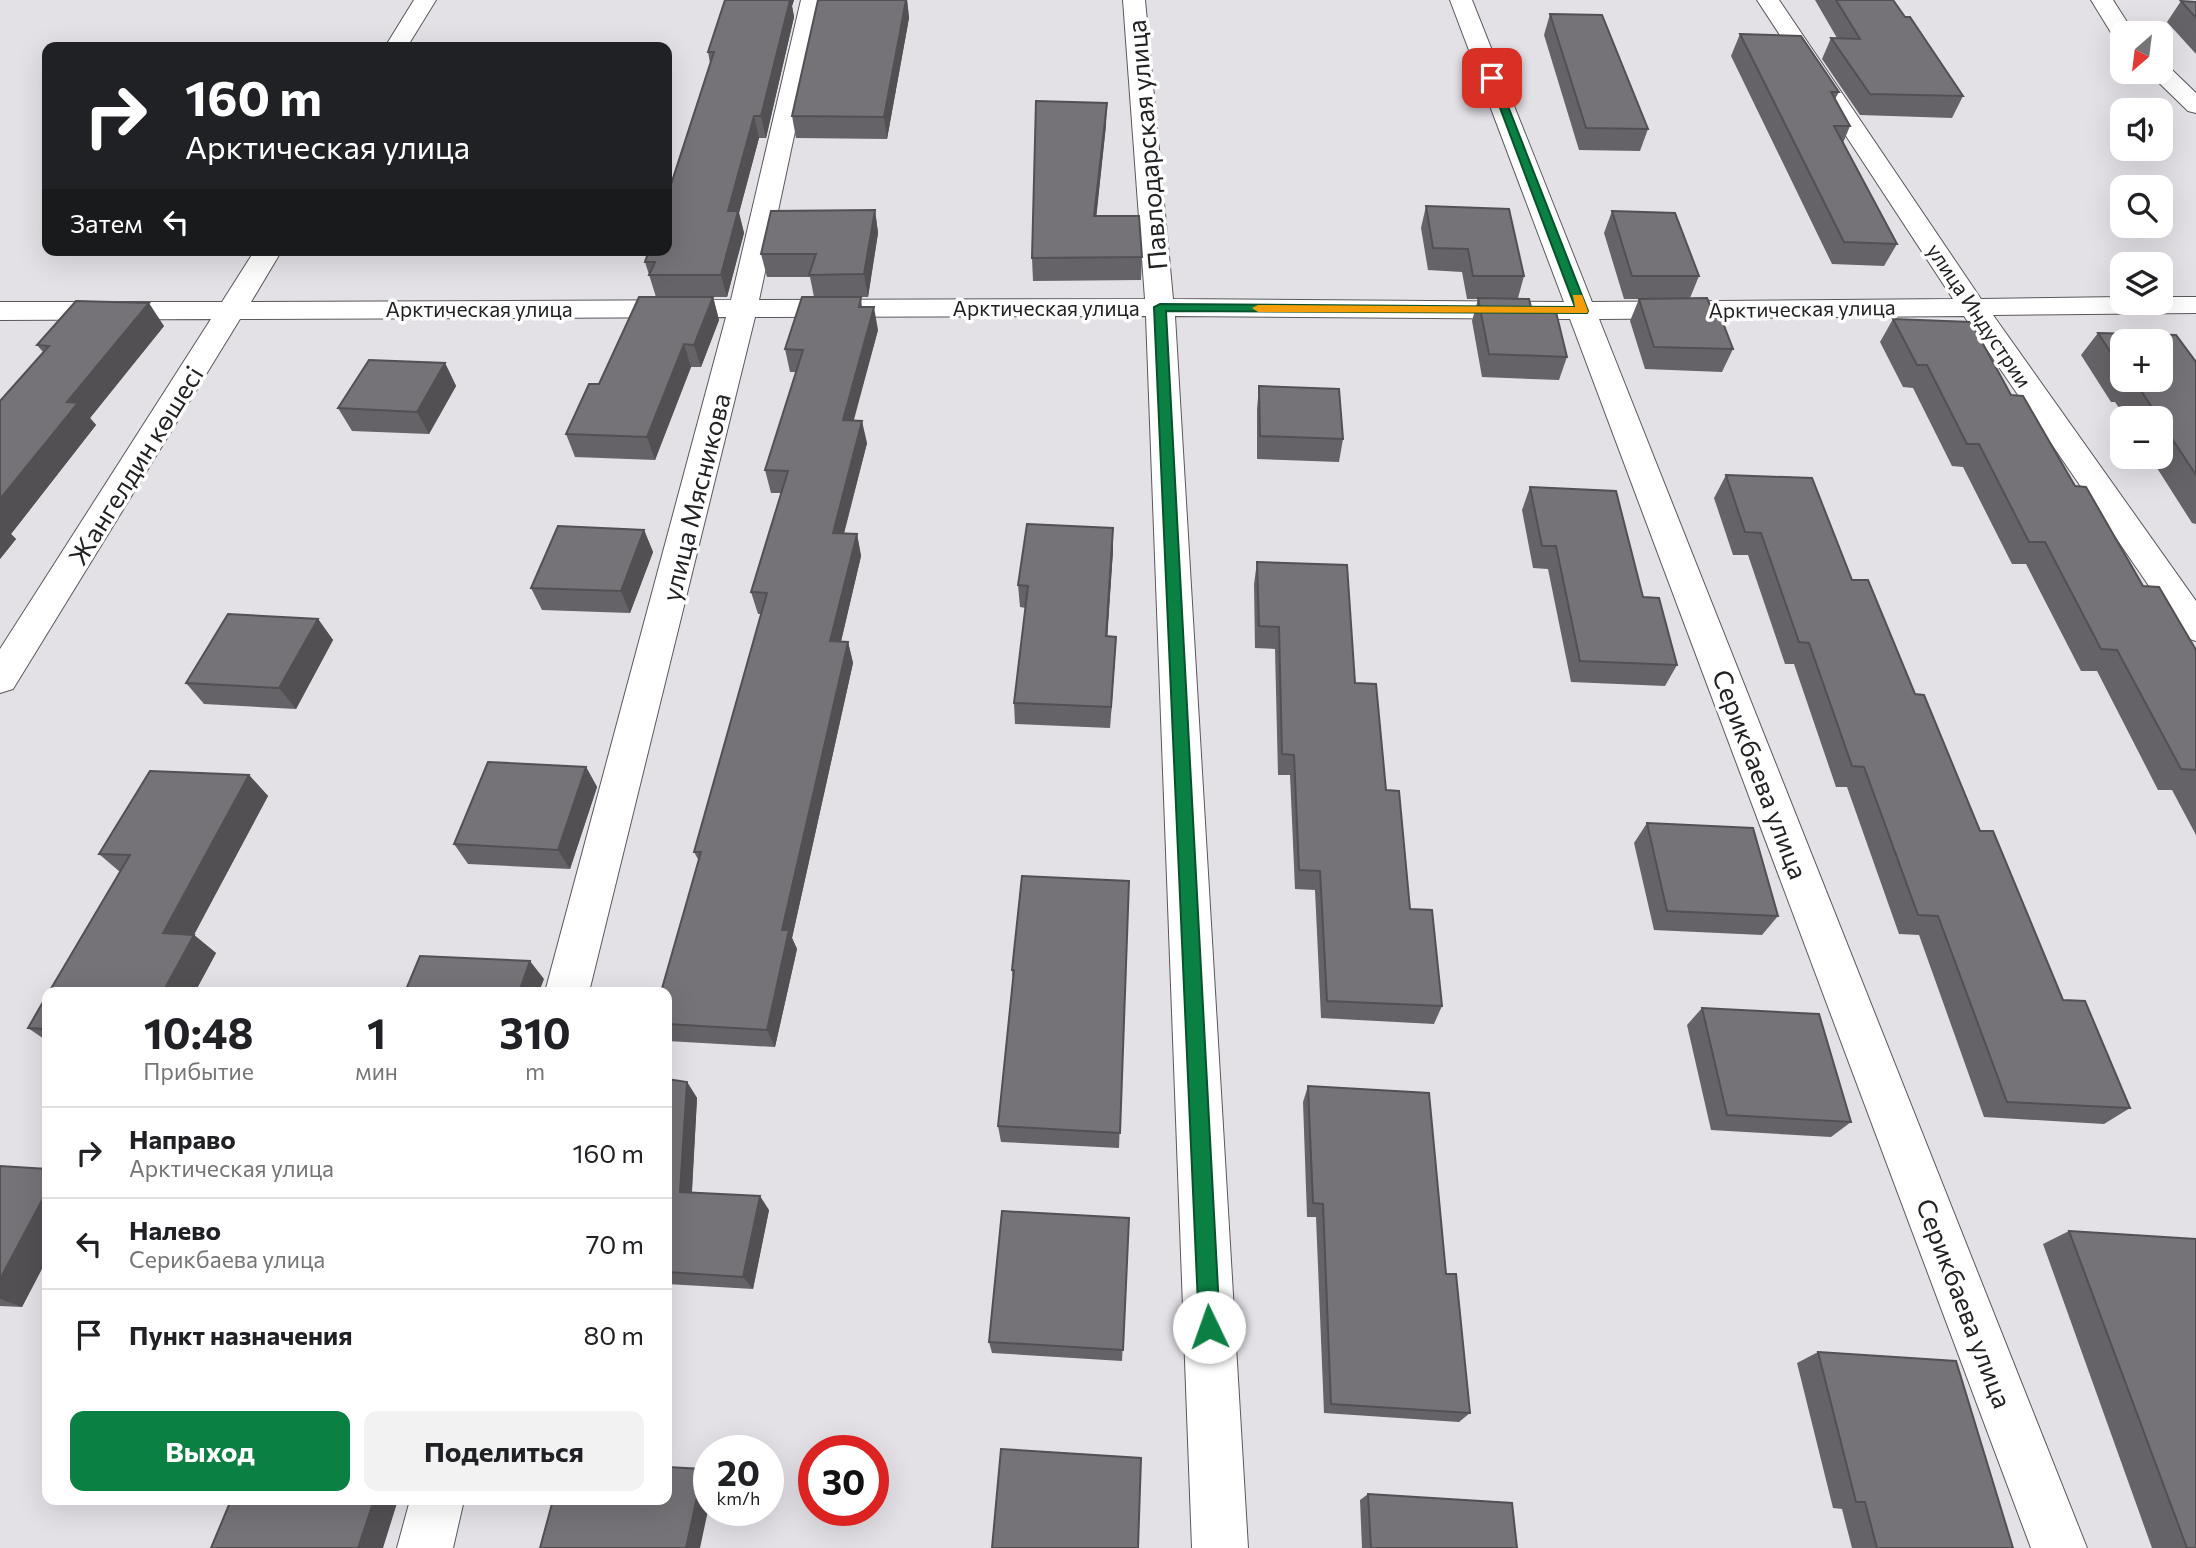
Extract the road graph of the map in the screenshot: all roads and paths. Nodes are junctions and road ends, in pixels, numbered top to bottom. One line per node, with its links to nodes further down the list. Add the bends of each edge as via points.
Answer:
1 (425, 0): 8 (street)
2 (811, 0): 15 (street, улица Мясникова)
3 (1134, 0): 14 (street, Павлодарская улица)
4 (1461, 0): 18 (street, Серикбаева улица)
5 (1768, 0): 13 (street, улица Индустрии)
6 (2102, 0): 7 (street)
7 (2115, 21)
8 (399, 42)
9 (2173, 84): 10 (street)
10 (2196, 106)
11 (265, 256): 16 (street, Жангелдин көшесі)
12 (2196, 305): 13 (street, Арктическая улица)
13 (1972, 306): 18 (street, Арктическая улица); 19 (street, улица Индустрии)
14 (1160, 307): 15 (street, Арктическая улица); 18 (street, Арктическая улица); 24 (street, Павлодарская улица)
15 (743, 308): 16 (street, Арктическая улица); 21 (street, улица Мясникова)
16 (233, 309): 17 (street, Арктическая улица); 20 (street, Жангелдин көшесі)
17 (0, 311)
18 (1583, 311): 25 (street, Серикбаева улица)
19 (2196, 628)
20 (0, 680)
21 (568, 987)
22 (436, 1505): 23 (street)
23 (425, 1548)
24 (1220, 1548)
25 (2059, 1548)

